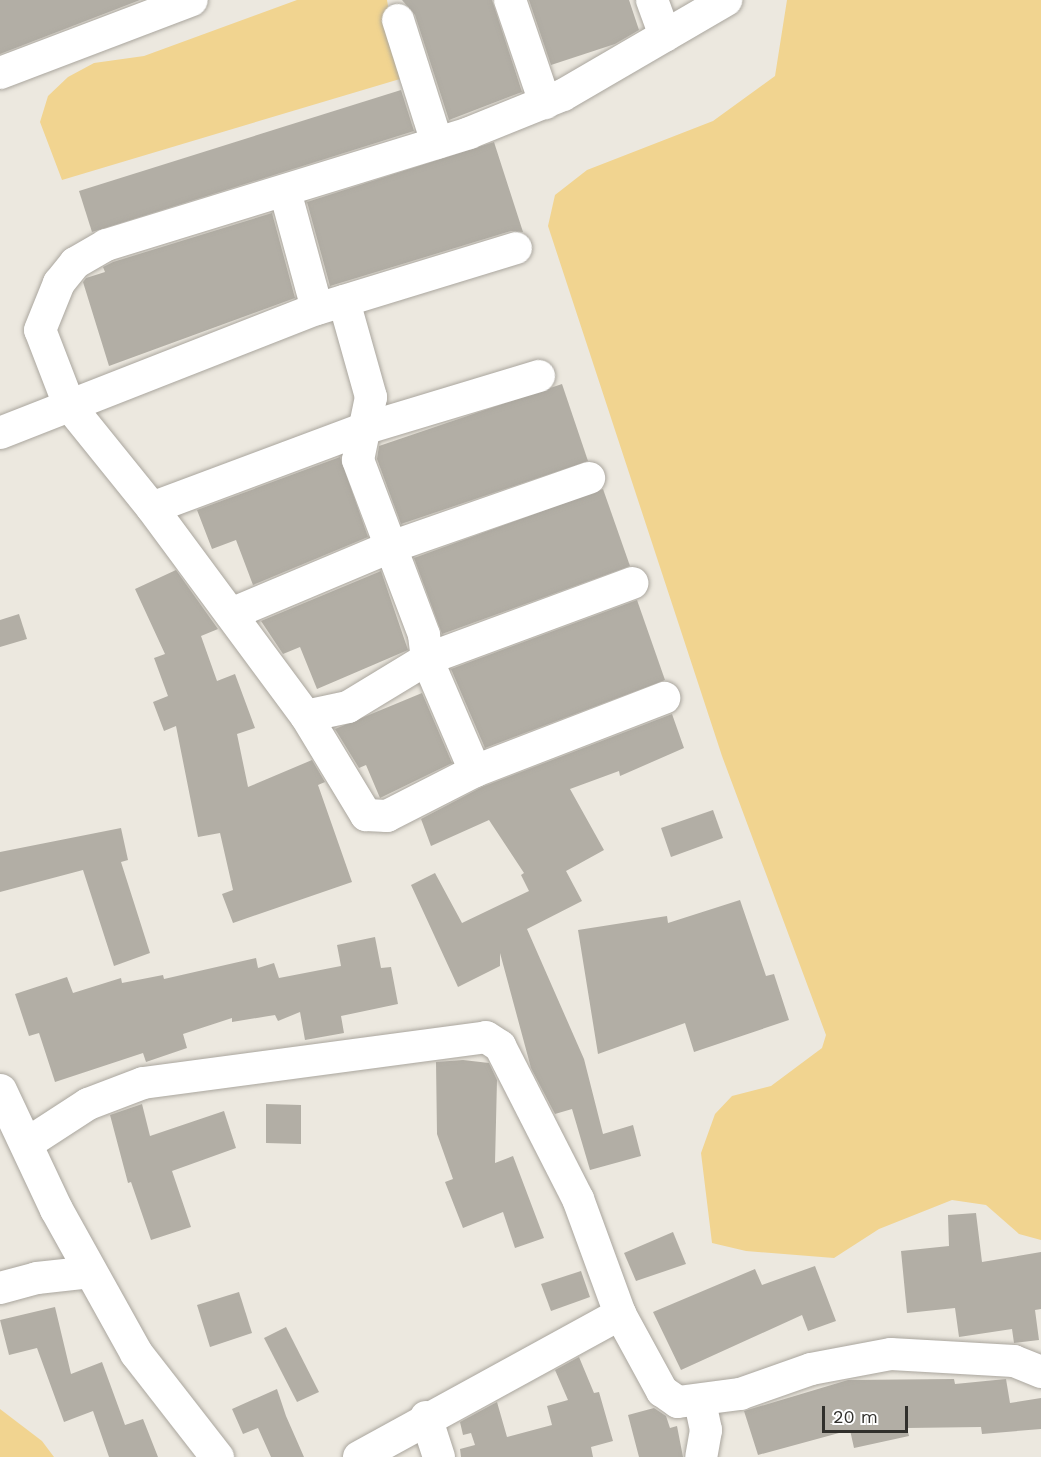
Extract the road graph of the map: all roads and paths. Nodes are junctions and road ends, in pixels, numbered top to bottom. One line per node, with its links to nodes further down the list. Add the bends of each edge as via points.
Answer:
1 (192, 0): 7 (street)
2 (510, 0): 8 (street)
3 (652, 0): 6 (street)
4 (726, 0): 6 (street)
5 (398, 20): 9 (street)
6 (665, 36): 8 (street)
7 (0, 73)
8 (545, 102): 9 (street)
9 (437, 143): 10 (street)
10 (285, 191): 12 (street); 14 (street, via 106,245 75,263 59,283 40,330)
11 (516, 248): 12 (street)
12 (331, 305): 14 (street); 15 (street, via 371,397)
13 (539, 376): 15 (street)
14 (69, 405): 16 (street); 18 (street)
15 (363, 429): 18 (street); 19 (street, via 358,460)
16 (0, 432)
17 (589, 478): 19 (street)
18 (152, 508): 21 (street)
19 (388, 548): 21 (street); 22 (street, via 424,635)
20 (632, 583): 22 (street)
21 (231, 614): 24 (street)
22 (427, 659): 24 (street, via 348,706); 25 (street)
23 (664, 699): 25 (street)
24 (306, 716): 25 (street, via 366,815 387,816 414,806)
25 (475, 771)
26 (0, 1090): 27 (street)
27 (28, 1143): 28 (street, via 56,1209); 30 (street, via 87,1104 143,1083 486,1037 500,1046 578,1199)
28 (91, 1272): 29 (street); 34 (street, via 136,1353)
29 (0, 1288)
30 (620, 1314): 32 (street, via 662,1390 678,1402); 33 (street)
31 (1041, 1372): 32 (street, via 1014,1361 891,1354 811,1369 740,1394)
32 (700, 1402): 37 (street, via 706,1430)
33 (426, 1417): 35 (street); 36 (street)
34 (217, 1457)
35 (359, 1457)
36 (439, 1457)
37 (700, 1457)

